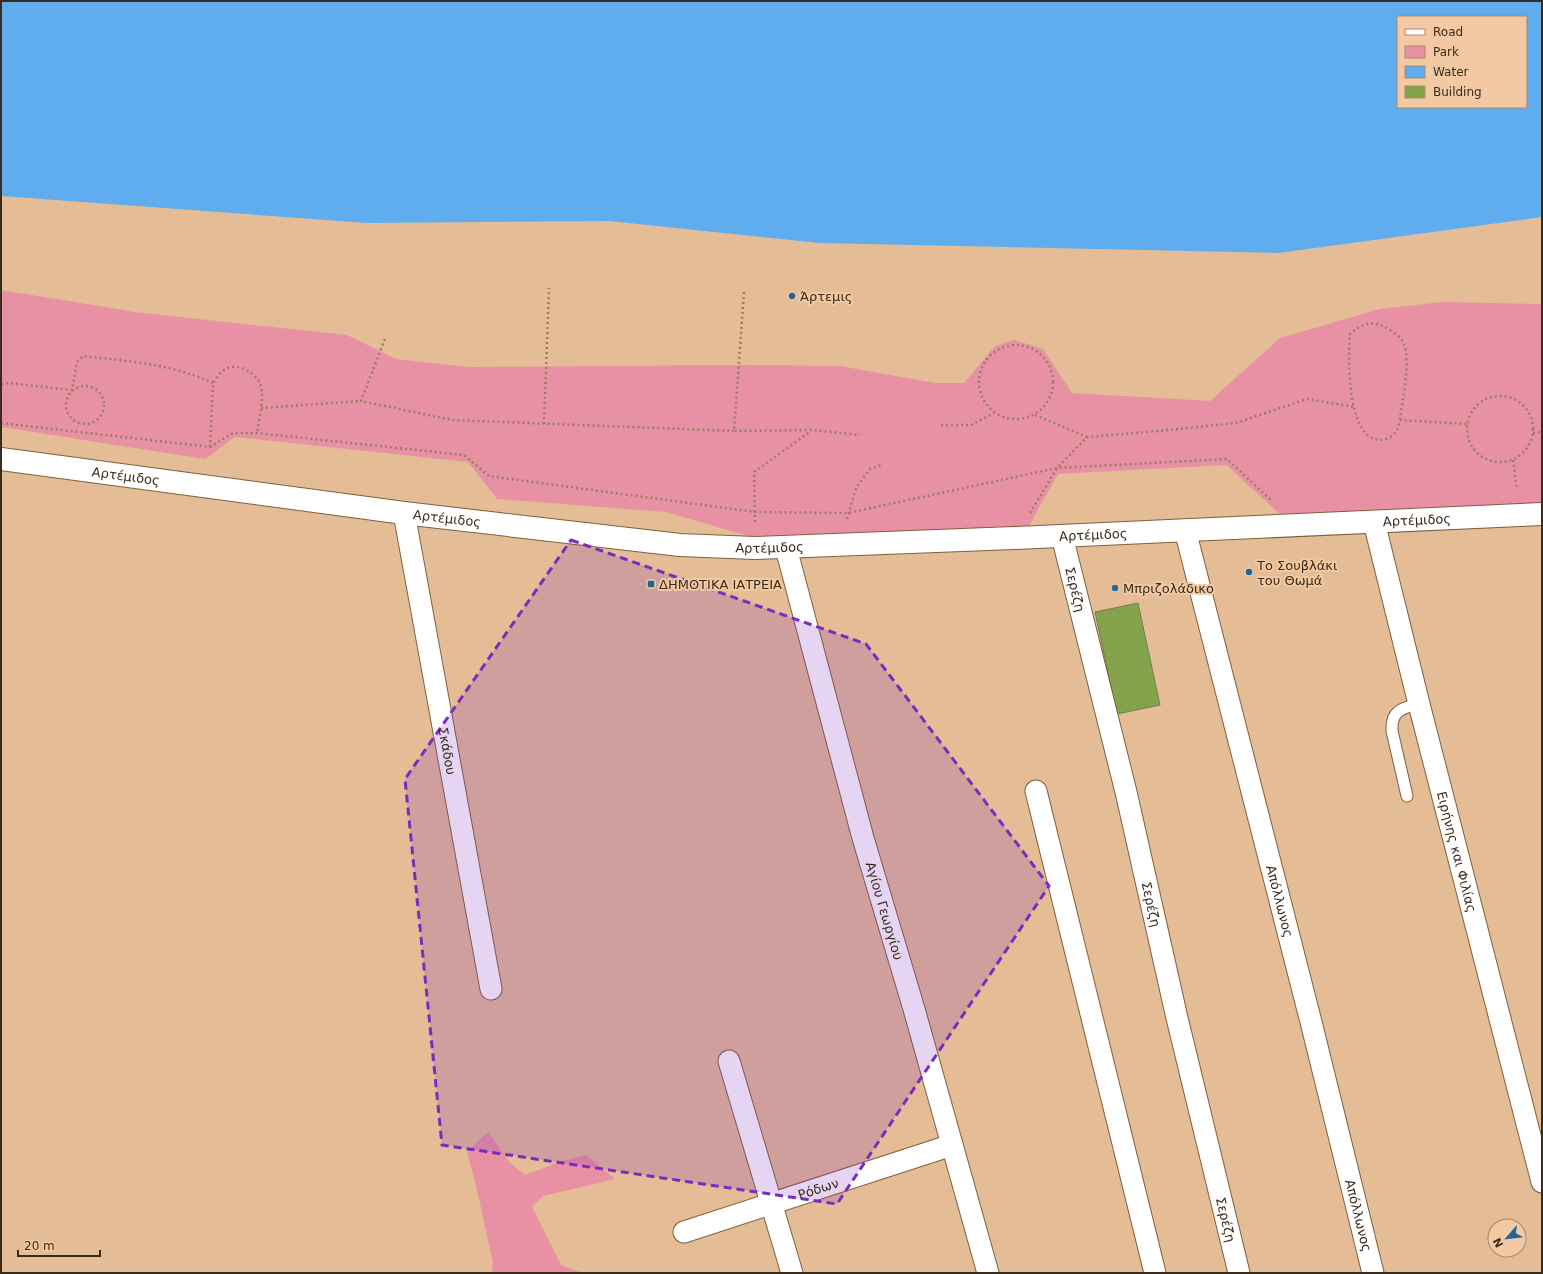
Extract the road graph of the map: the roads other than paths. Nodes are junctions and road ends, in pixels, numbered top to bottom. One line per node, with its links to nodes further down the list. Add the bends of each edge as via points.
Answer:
1 (1, 459): 2 (main road, Αρτέμιδος)
2 (404, 513): 7 (main road, Αρτέμιδος, via 680,545); 11 (street, Σκάδου)
3 (1542, 514): 4 (main road, Αρτέμιδος)
4 (1374, 522): 5 (main road, Αρτέμιδος); 8 (street, Ειρήνης και Φιλίας)
5 (1185, 530): 6 (main road, Αρτέμιδος); 21 (street, Απόλλωνος)
6 (1062, 536): 7 (main road, Αρτέμιδος); 20 (street, Σερέζη, via 1126,792 1177,1018)
7 (786, 548): 13 (street, Αγίου Γεωργίου, via 861,831)
8 (1418, 704): 10 (lane, via 1400,710 1394,715 1392,723); 14 (street, Ειρήνης και Φιλίας)
9 (1036, 791): 19 (street)
10 (1407, 796)
11 (491, 989)
12 (728, 1061): 15 (street)
13 (952, 1145): 15 (street, Ρόδων); 18 (street, Αγίου Γεωργίου)
14 (1542, 1182)
15 (772, 1204): 16 (street, Ρόδων); 17 (street)
16 (684, 1232)
17 (792, 1273)
18 (988, 1273)
19 (1155, 1273)
20 (1239, 1273)
21 (1373, 1273)

